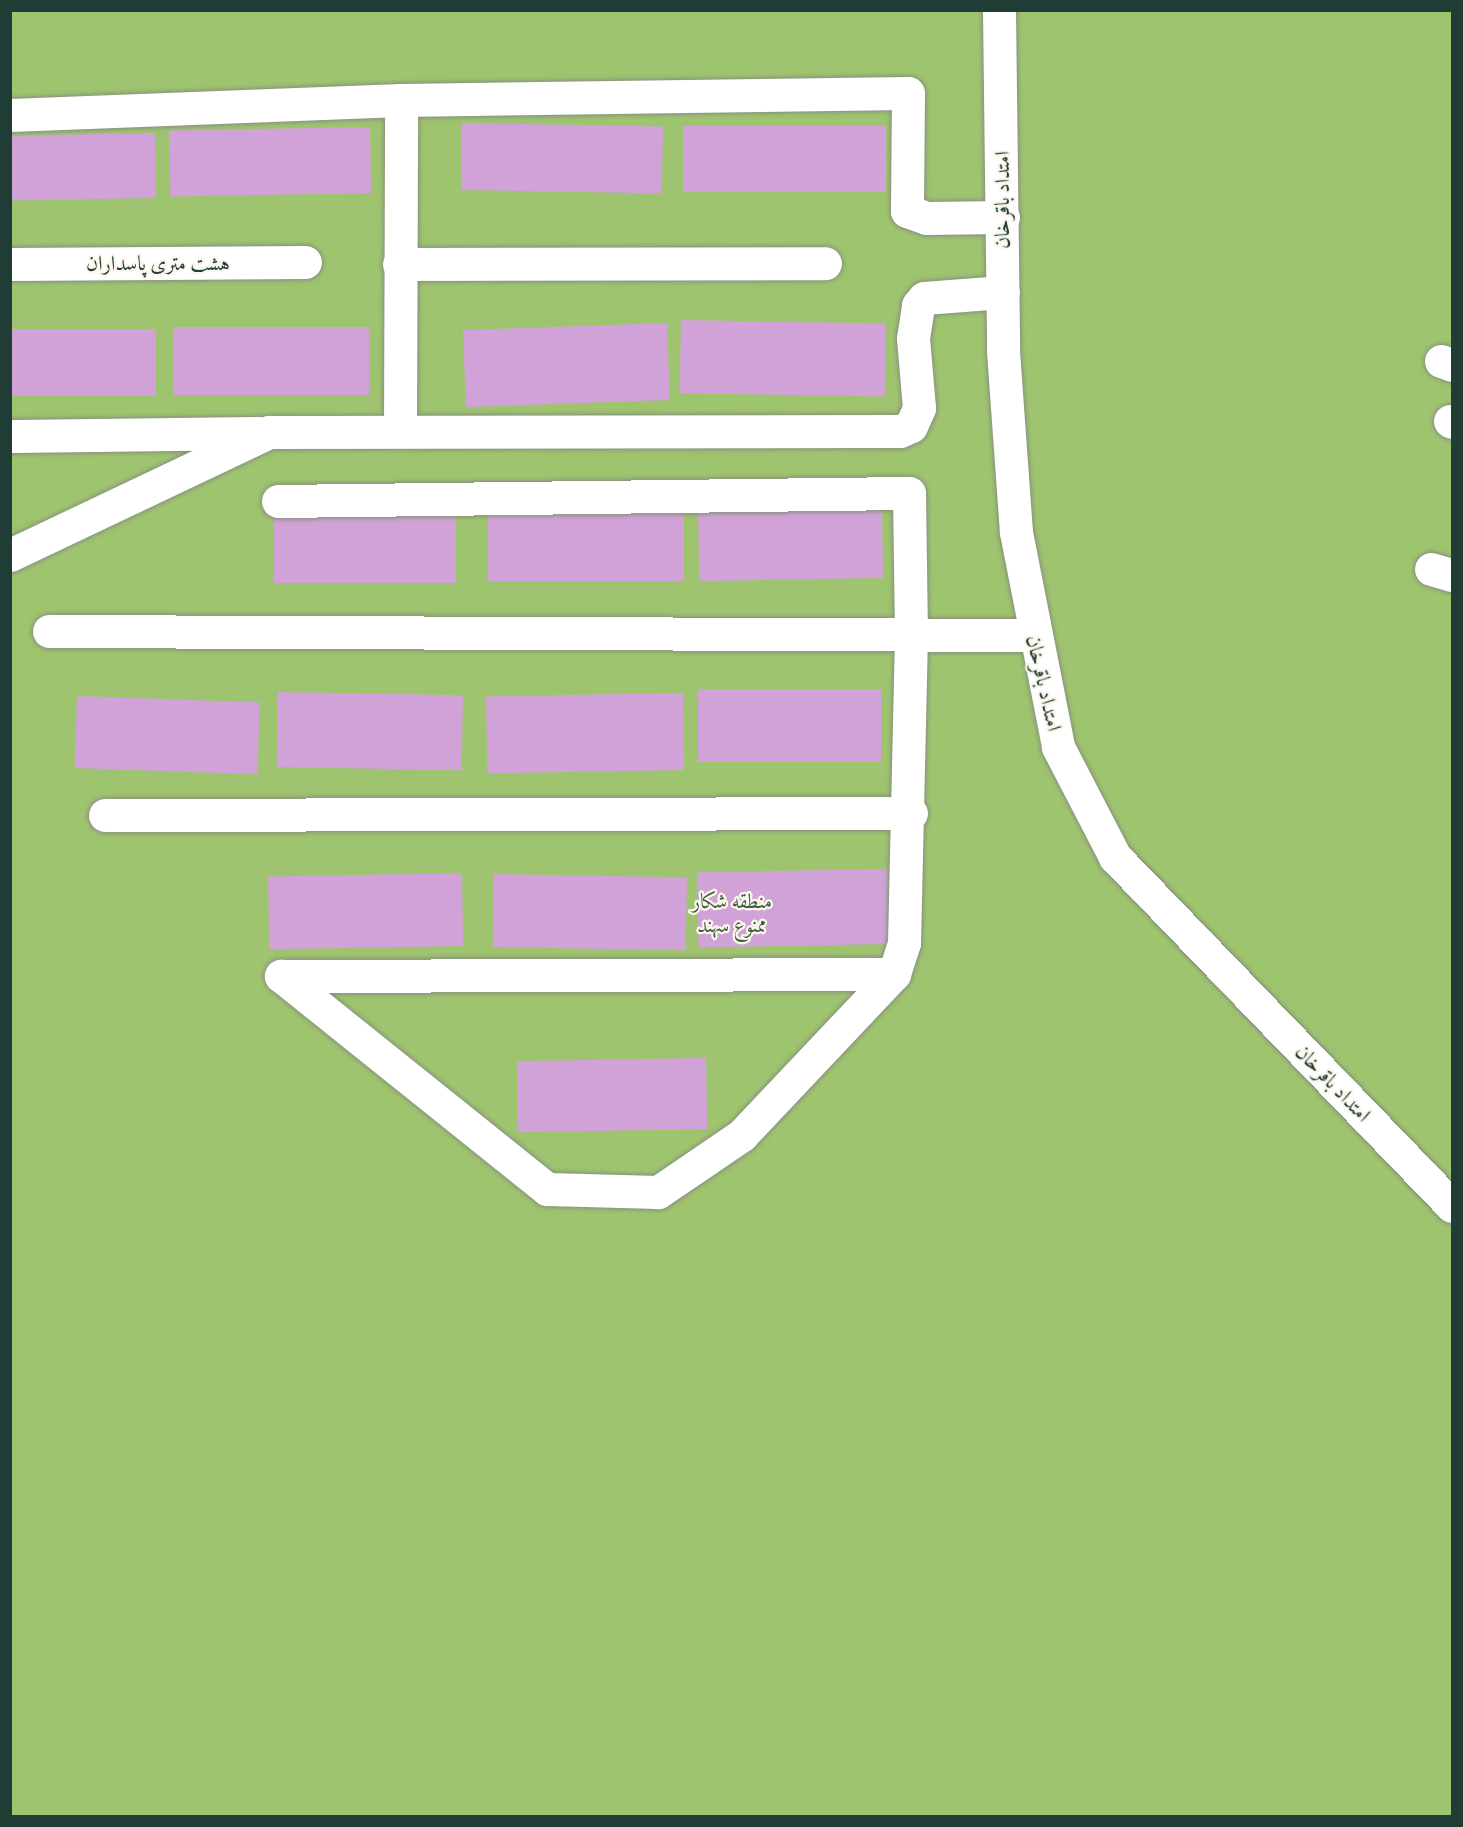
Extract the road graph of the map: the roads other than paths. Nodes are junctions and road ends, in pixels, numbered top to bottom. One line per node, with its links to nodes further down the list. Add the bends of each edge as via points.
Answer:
1 (999, 10): 4 (street, امتداد باقرخان)
2 (401, 100): 3 (street); 4 (street, via 908,93 907,211 926,218); 7 (street)
3 (10, 115)
4 (1003, 217): 9 (street, امتداد باقرخان)
5 (305, 262): 6 (street, هشت متری پاسداران)
6 (10, 264)
7 (399, 264): 8 (street); 10 (street)
8 (825, 264)
9 (1003, 292): 10 (street, via 924,298 918,305 913,338 919,408 911,426 900,431); 17 (street, امتداد باقرخان, via 1016,532)
10 (400, 431): 11 (street)
11 (268, 432): 12 (street); 14 (street)
12 (10, 436)
13 (278, 501): 16 (street, via 909,493)
14 (10, 555)
15 (49, 631): 16 (street)
16 (911, 635): 17 (street); 18 (street)
17 (1032, 635): 21 (street, امتداد باقرخان, via 1058,747 1115,856)
18 (911, 813): 19 (street); 20 (street, via 904,943)
19 (105, 815)
20 (894, 974): 20 (street, via 505,975 281,976 547,1189 658,1192 742,1135)
21 (1452, 1206)

